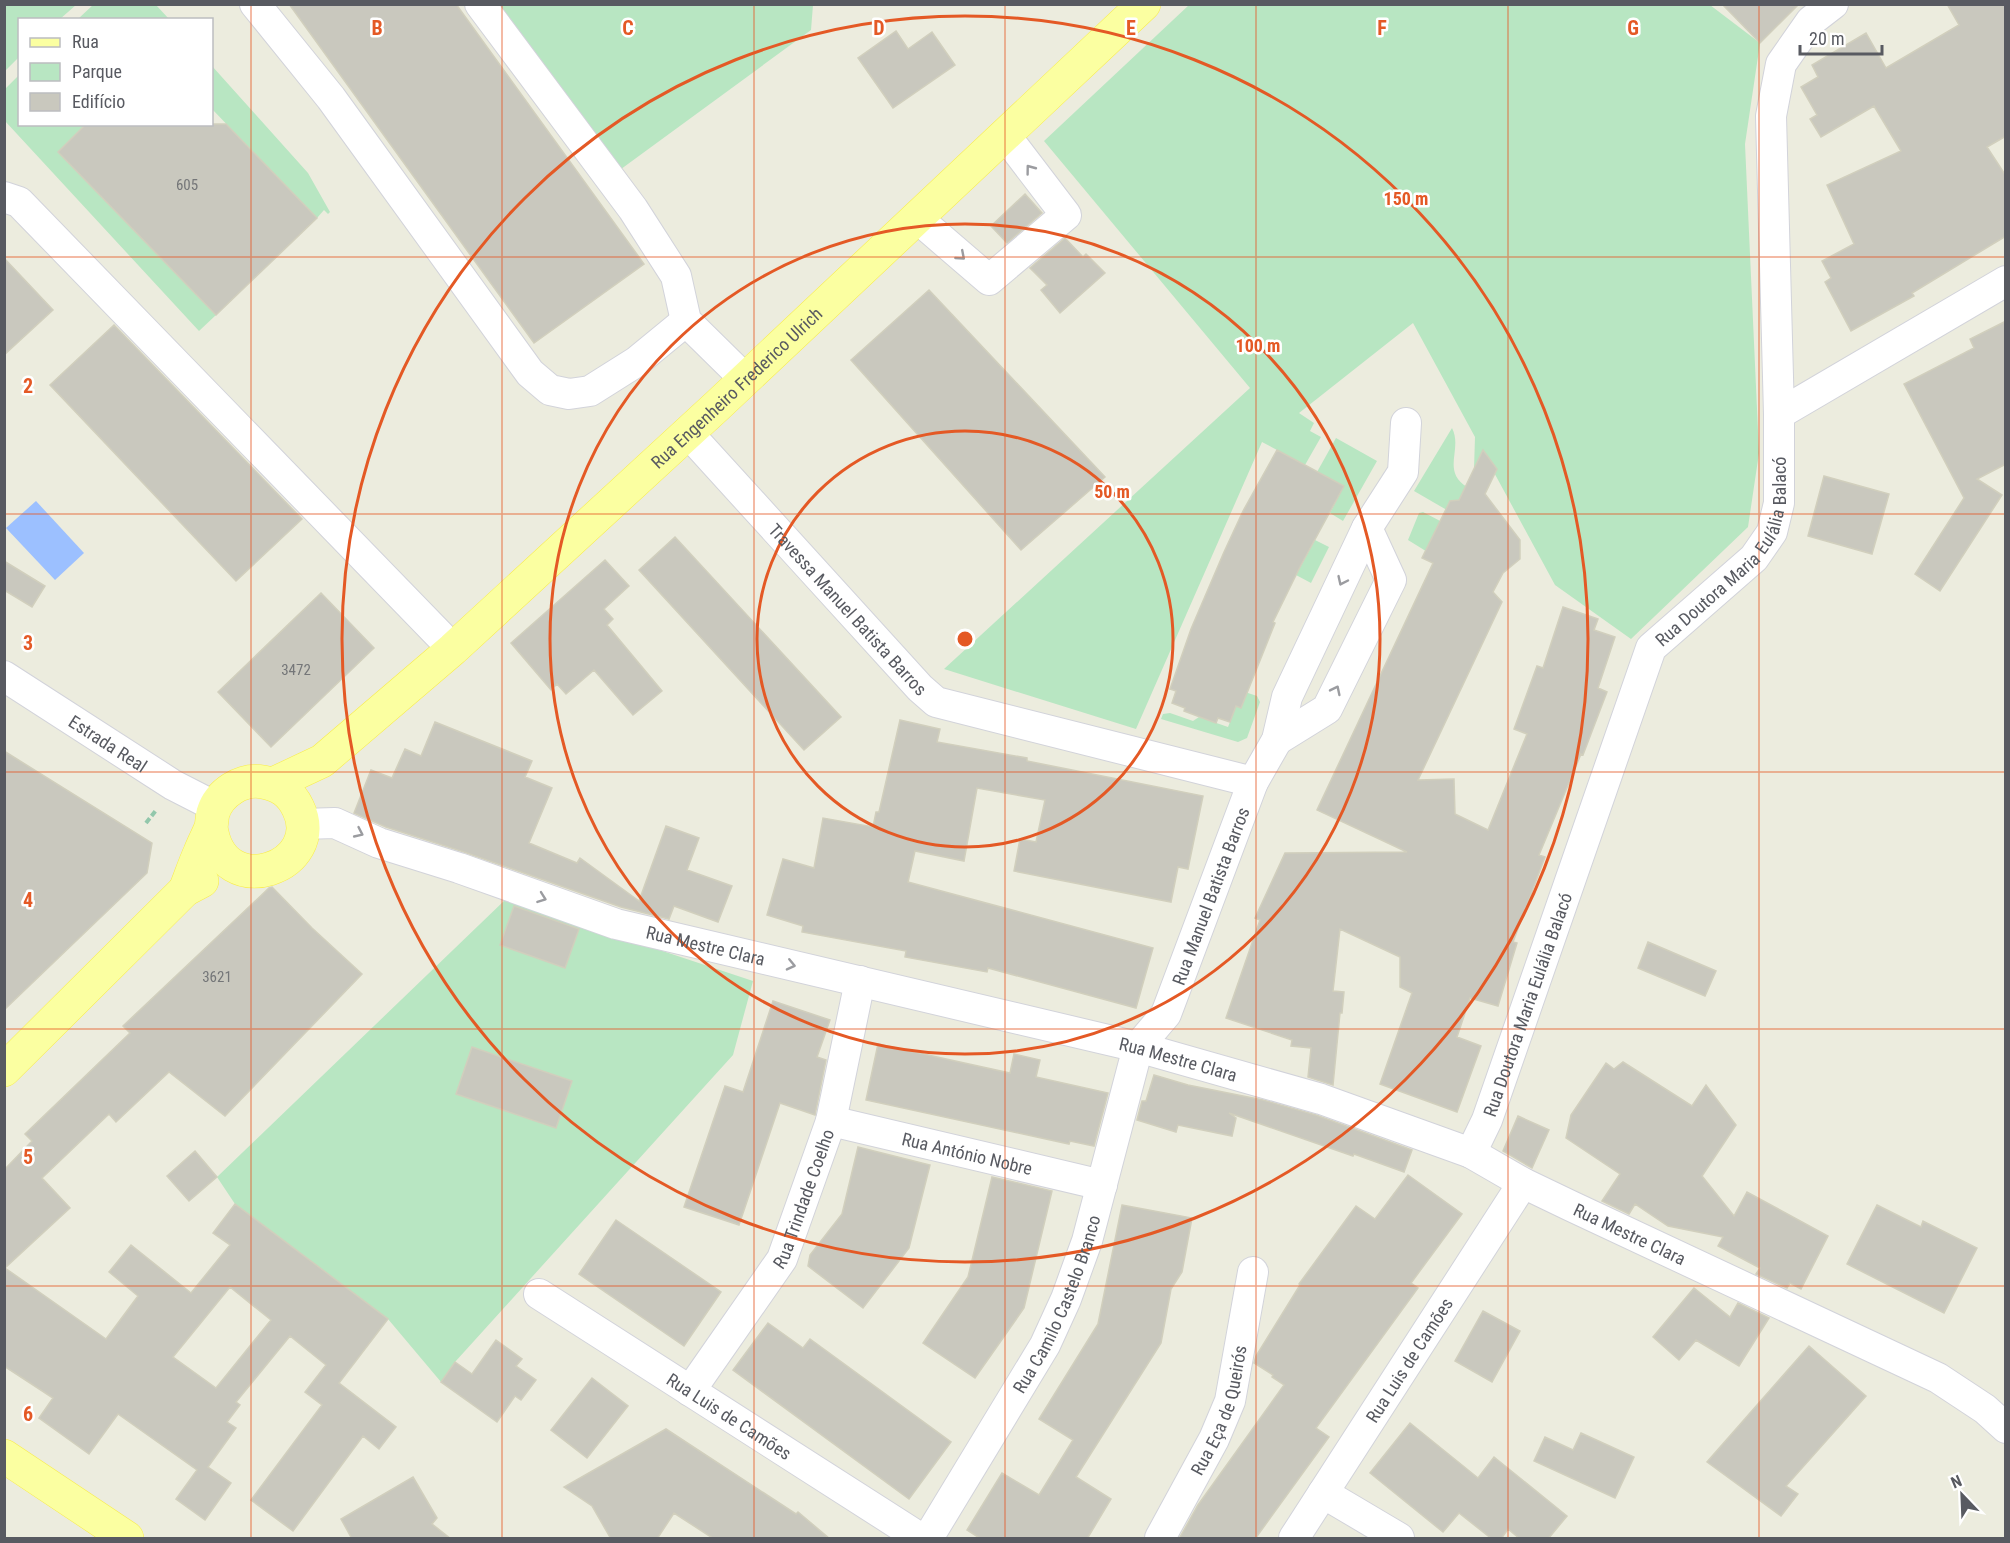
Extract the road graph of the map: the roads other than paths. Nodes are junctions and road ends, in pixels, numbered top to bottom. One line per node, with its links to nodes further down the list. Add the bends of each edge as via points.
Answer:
1 (255, 4): 9 (street, via 331,98 531,373 550,390 569,394 590,391 636,362)
2 (480, 4): 9 (street, via 633,209 676,276)
3 (1144, 4): 5 (main road, Rua Engenheiro Frederico Ulrich)
4 (1833, 4): 11 (street, Rua Doutora Maria Eulália Balacó, via 1811,21 1780,64 1771,116)
5 (1005, 135): 7 (main road, Rua Engenheiro Frederico Ulrich); 7 (street, one-way to 5, via 989,280 1066,215)
6 (4, 197): 15 (street, via 19,202)
7 (917, 218): 10 (main road, Rua Engenheiro Frederico Ulrich)
8 (2006, 281): 11 (street)
9 (686, 321): 10 (street)
10 (745, 380): 13 (main road, Rua Engenheiro Frederico Ulrich)
11 (1779, 414): 29 (street, Rua Doutora Maria Eulália Balacó, via 1779,503 1772,532 1754,558 1651,648 1487,1120)
12 (1406, 423): 14 (street, Rua Manuel Batista Barros, via 1403,472)
13 (688, 433): 15 (main road, Rua Engenheiro Frederico Ulrich); 19 (street, Travessa Manuel Batista Barros, via 936,702)
14 (1367, 528): 17 (street, Rua Manuel Batista Barros, one-way to 17, via 1287,697); 17 (street, Rua Manuel Batista Barros, one-way to 14, via 1327,709 1391,580)
15 (453, 649): 18 (main road, Rua Engenheiro Frederico Ulrich)
16 (4, 676): 21 (street, Estrada Real, via 173,785)
17 (1277, 740): 19 (street, Rua Manuel Batista Barros)
18 (322, 761): 20 (main road, Rua Engenheiro Frederico Ulrich); 22 (main road, Rua Engenheiro Frederico Ulrich)
19 (1253, 783): 26 (street, Rua Manuel Batista Barros, via 1166,1014)
20 (273, 784): 21 (main road, Rua Engenheiro Frederico Ulrich, via 258,781 231,789 220,799); 22 (main road, via 294,800)
21 (214, 817): 23 (main road, via 217,849); 24 (main road, Rua Engenheiro Frederico Ulrich)
22 (301, 817): 23 (main road, Rua Engenheiro Frederico Ulrich, via 301,838 286,861 261,872); 25 (street, Rua Mestre Clara, one-way to 25, via 335,823 379,843 616,924)
23 (234, 866): 24 (main road, Rua Engenheiro Frederico Ulrich)
24 (184, 890): 27 (main road, Rua Engenheiro Frederico Ulrich)
25 (860, 981): 26 (street, Rua Mestre Clara); 28 (street, Rua Trindade Coelho)
26 (1138, 1047): 29 (street, Rua Mestre Clara, via 1322,1099); 31 (street, Rua Camilo Castelo Branco)
27 (4, 1070)
28 (831, 1121): 31 (street, Rua António Nobre); 34 (street, Rua Trindade Coelho, via 782,1259)
29 (1471, 1153): 30 (street, Rua Mestre Clara)
30 (1523, 1183): 35 (street, Rua Mestre Clara, via 1938,1378); 37 (street, Rua Luis de Camões)
31 (1102, 1185): 40 (street, Rua Camilo Castelo Branco, via 1066,1299 1045,1345)
32 (1253, 1272): 41 (street, Rua Eça de Queirós, via 1230,1401)
33 (539, 1294): 34 (street, Rua Luis de Camões)
34 (690, 1391): 39 (street, Rua Luis de Camões)
35 (2006, 1428)
36 (4, 1456): 38 (main road)
37 (1323, 1493): 42 (street, Rua Luis de Camões); 43 (street)
38 (127, 1539)
39 (921, 1539)
40 (928, 1539)
41 (1160, 1539)
42 (1294, 1539)
43 (1399, 1539)

